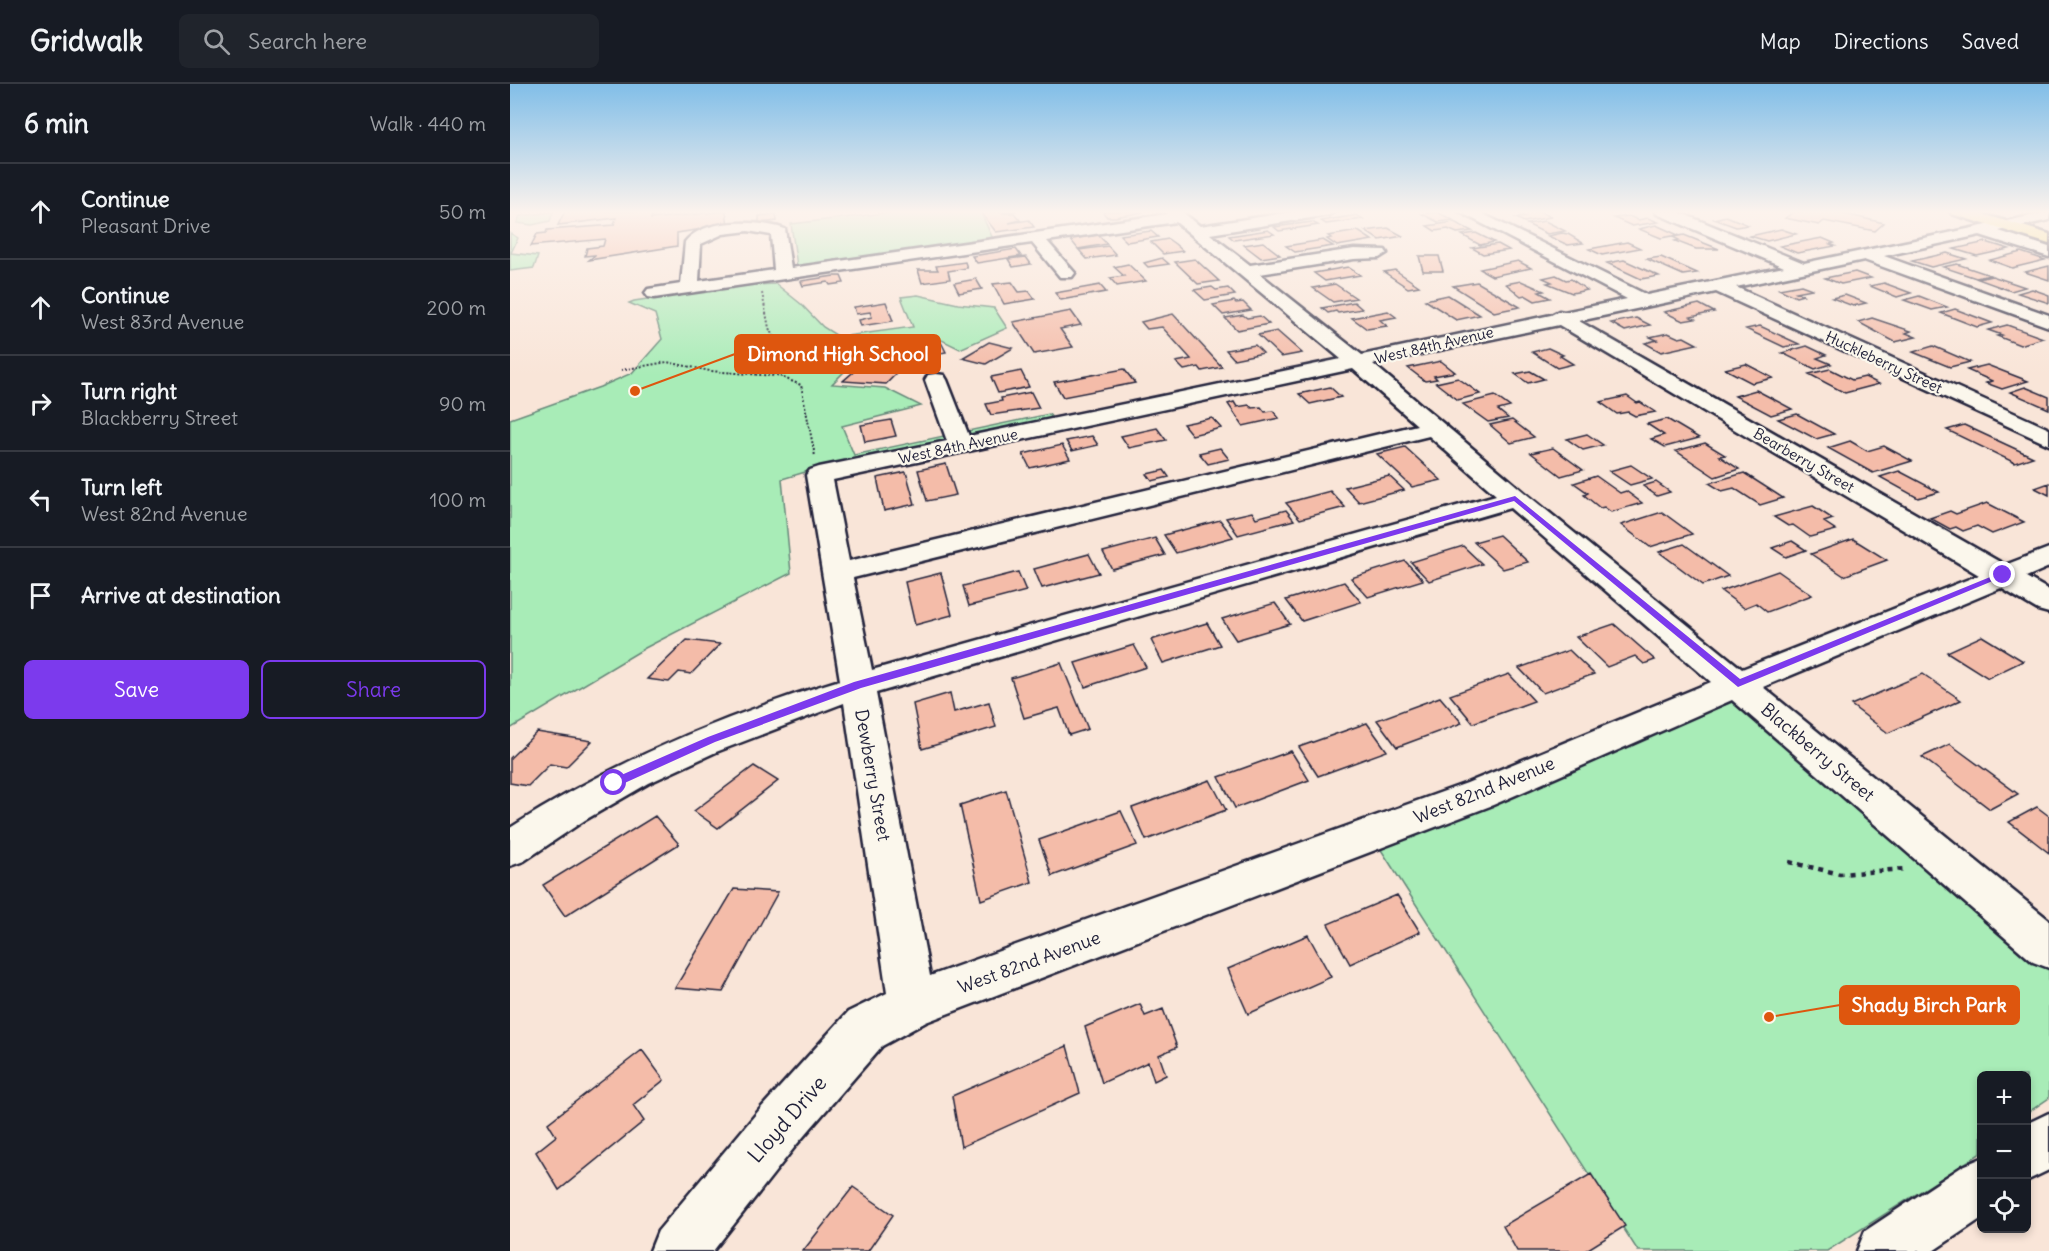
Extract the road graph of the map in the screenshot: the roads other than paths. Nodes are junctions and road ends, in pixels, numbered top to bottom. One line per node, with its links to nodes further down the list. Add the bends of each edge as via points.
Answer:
1 (691, 265): 16 (street)
2 (782, 265): 13 (street)
3 (836, 265): 13 (street)
4 (1060, 265): 14 (street)
5 (1240, 265): 12 (street, Blackberry Street)
6 (1282, 265): 12 (street)
7 (1574, 265): 18 (street)
8 (1796, 265): 11 (street)
9 (1807, 265): 11 (street, West 84th Avenue)
10 (1895, 265): 20 (street)
11 (1800, 267): 15 (street, West 84th Avenue)
12 (1247, 271): 21 (street, Blackberry Street)
13 (783, 273): 16 (street)
14 (1066, 273)
15 (1718, 286): 18 (street, West 84th Avenue); 24 (street, Huckleberry Street)
16 (690, 287): 17 (street)
17 (654, 293)
18 (1643, 300): 19 (street, West 84th Avenue)
19 (1559, 318): 21 (street, West 84th Avenue); 30 (street, Bearberry Street)
20 (2049, 321)
21 (1358, 362): 23 (street, Blackberry Street); 25 (street, West 84th Avenue)
22 (936, 380): 25 (street)
23 (1434, 428): 27 (street, Blackberry Street); 29 (street)
24 (2049, 438)
25 (961, 445): 26 (street, West 84th Avenue)
26 (819, 475): 29 (street, Dewberry Street)
27 (1515, 498): 32 (street, Blackberry Street); 33 (street)
28 (2049, 557): 30 (street, West 82nd Avenue)
29 (837, 573): 33 (street, Dewberry Street)
30 (2003, 575): 31 (street, Bearberry Street); 32 (street, West 82nd Avenue)
31 (2049, 603)
32 (1738, 684): 35 (street, Blackberry Street); 36 (street, West 82nd Avenue, via 1480,794)
33 (858, 685): 34 (street, via 711,740 614,783); 36 (street, Dewberry Street)
34 (510, 849)
35 (2049, 947)
36 (912, 1005): 40 (street, Lloyd Drive, via 866,1029 779,1126)
37 (2049, 1139): 38 (street)
38 (2031, 1152)
39 (1977, 1188): 41 (street)
40 (678, 1251)
41 (1885, 1251)

